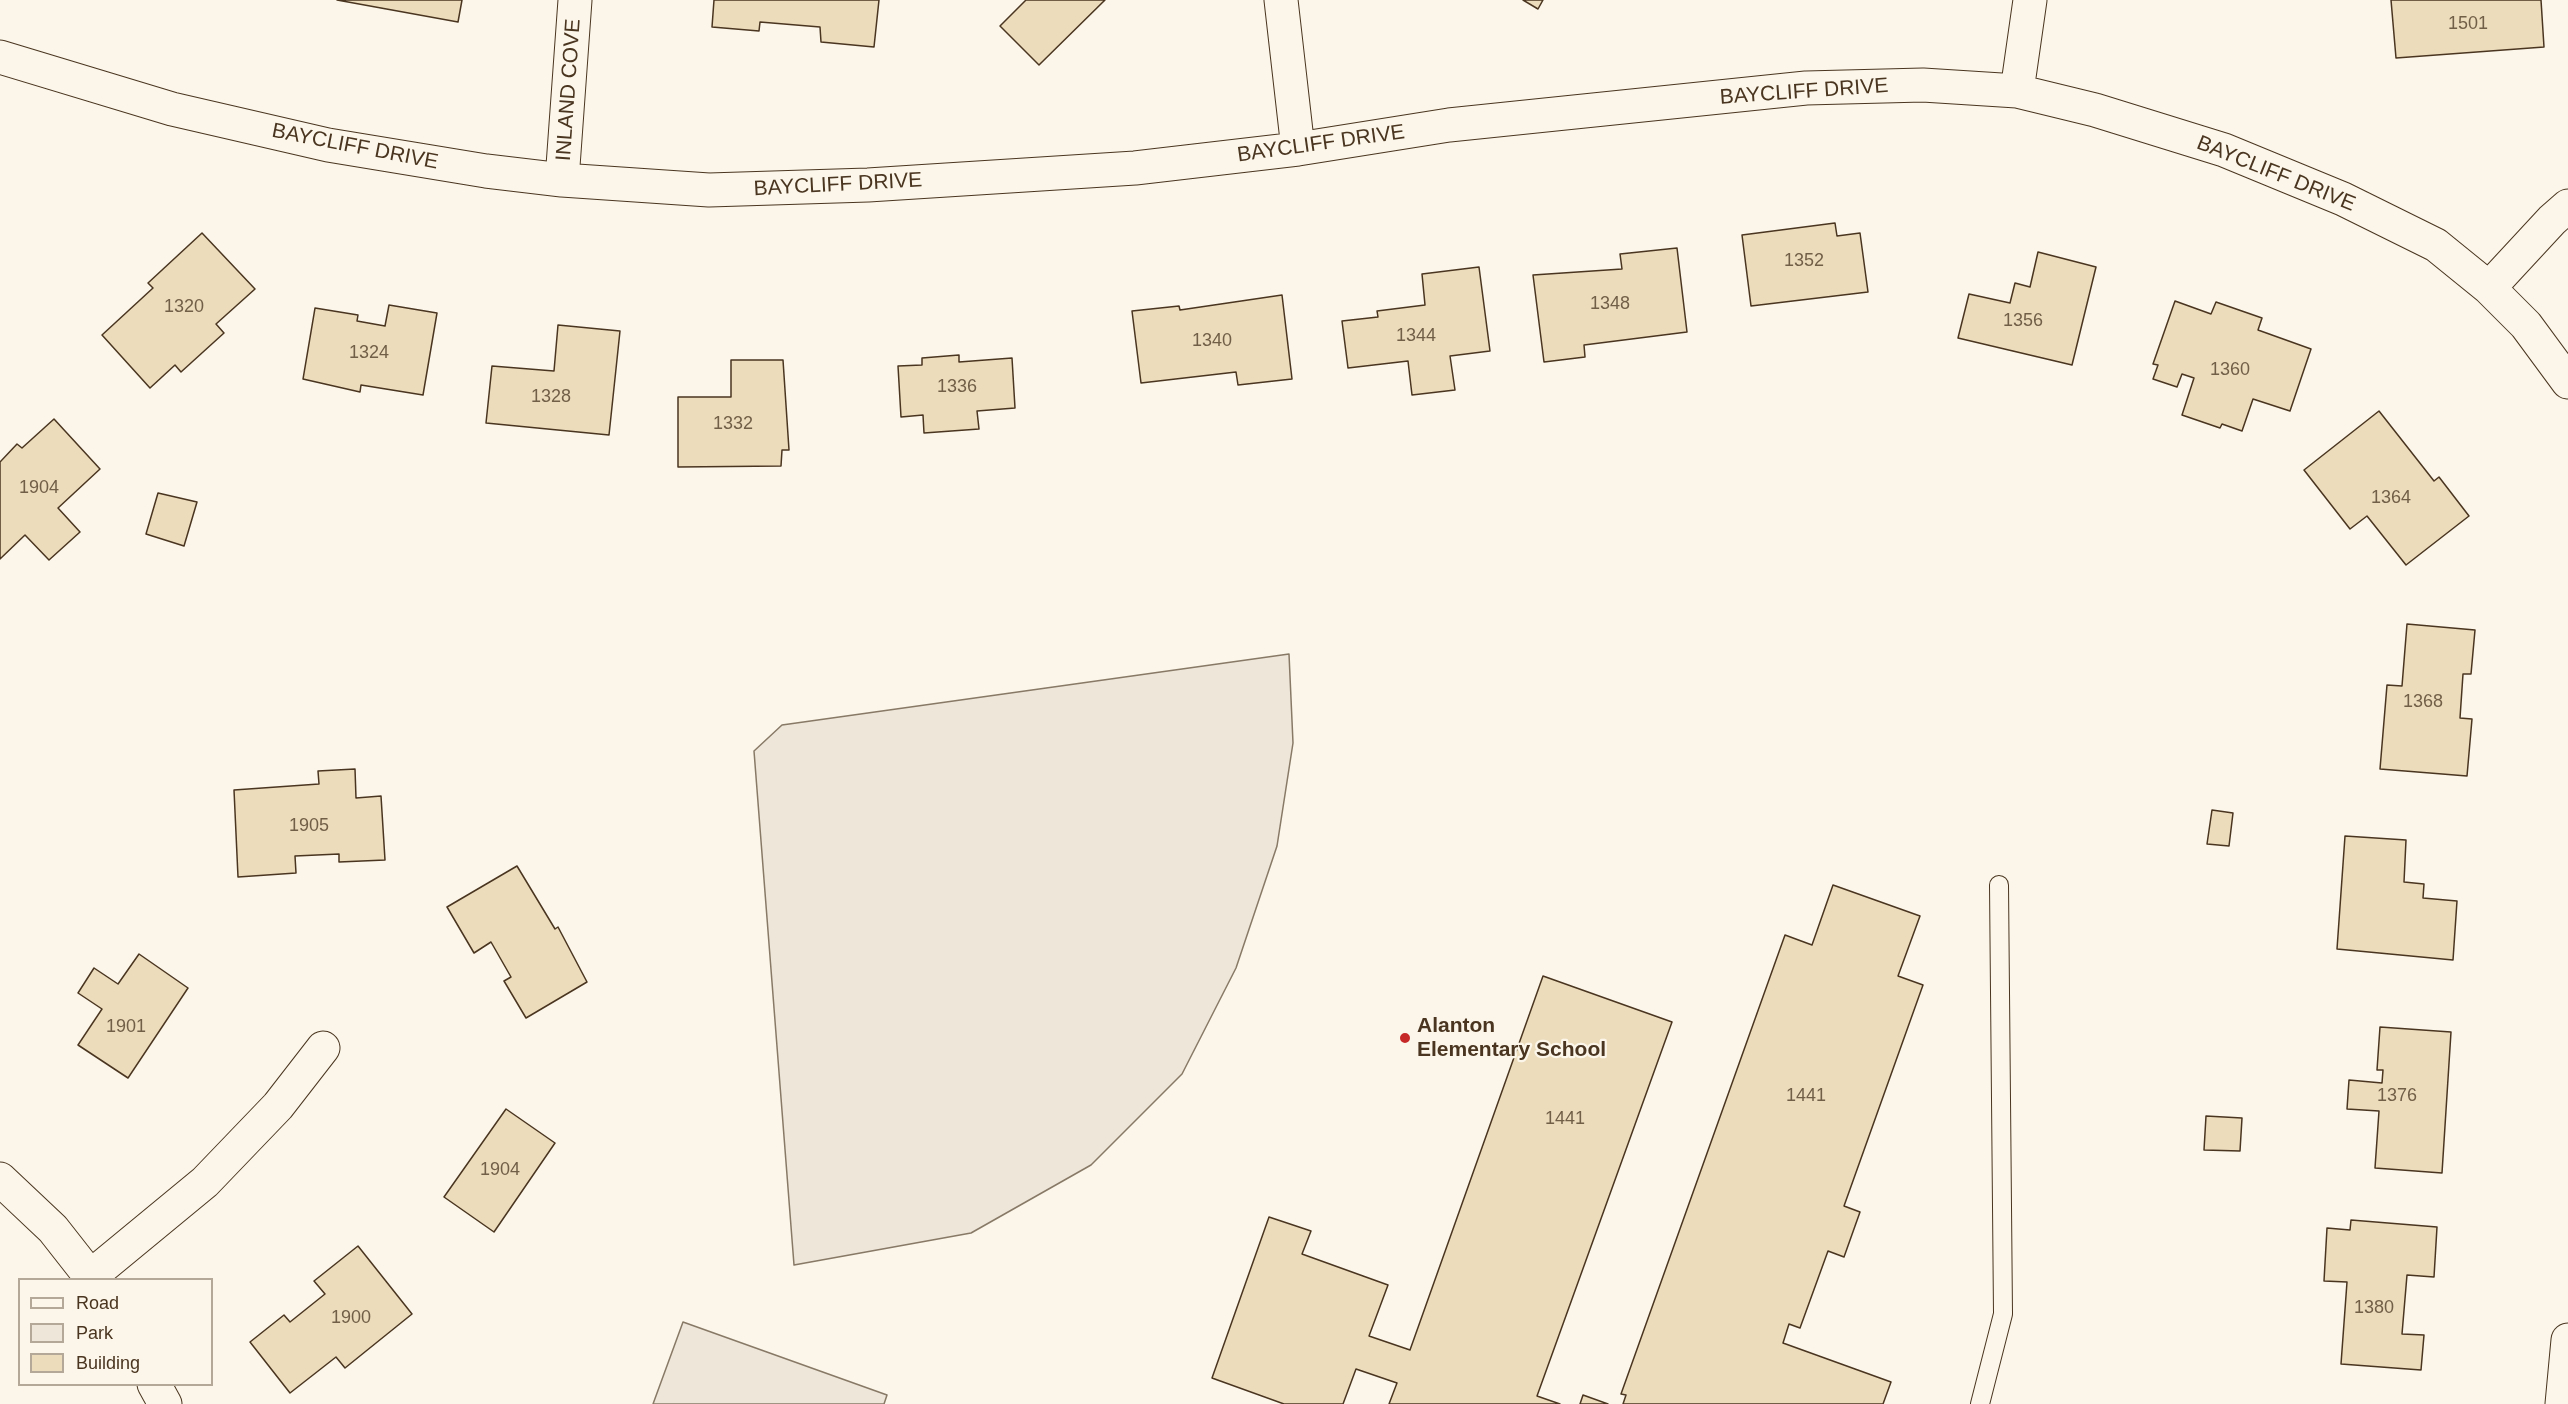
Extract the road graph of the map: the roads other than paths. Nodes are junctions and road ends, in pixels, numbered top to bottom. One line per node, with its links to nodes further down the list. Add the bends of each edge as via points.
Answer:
1 (575, 0): 7 (street, INLAND COVE)
2 (1281, 0): 6 (street)
3 (2030, 0): 5 (street)
4 (2, 64): 7 (street, BAYCLIFF DRIVE, via 172,110 328,145)
5 (2017, 91): 6 (street, BAYCLIFF DRIVE, via 1923,85 1806,88 1449,125); 9 (street, BAYCLIFF DRIVE, via 2095,110 2224,150 2343,199 2436,245)
6 (1298, 149): 7 (street, BAYCLIFF DRIVE, via 1135,168 868,184 709,190)
7 (562, 180)
8 (2568, 206): 9 (street)
9 (2489, 288): 10 (street, BAYCLIFF DRIVE, via 2526,325)
10 (2568, 382)
11 (1999, 885): 18 (lane, via 2003,1314)
12 (323, 1048): 14 (street, via 278,1106 205,1182)
13 (0, 1179): 14 (street, via 53,1228)
14 (92, 1278)
15 (2568, 1340): 19 (street)
16 (155, 1386): 17 (street)
17 (165, 1404)
18 (1980, 1404)
19 (2562, 1404)

